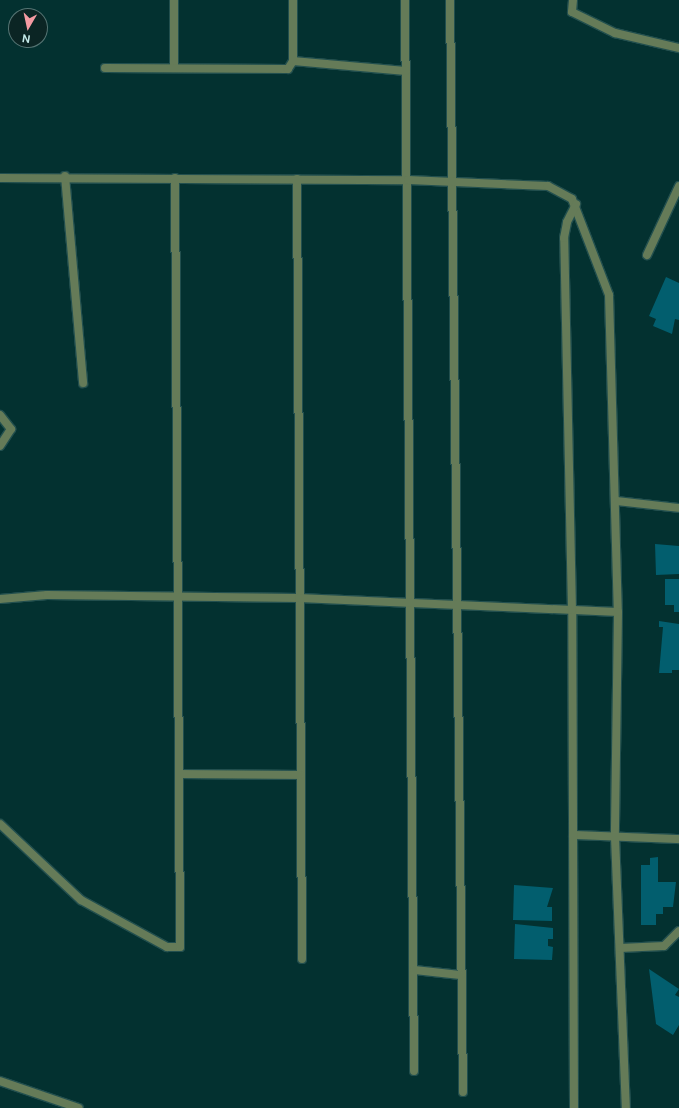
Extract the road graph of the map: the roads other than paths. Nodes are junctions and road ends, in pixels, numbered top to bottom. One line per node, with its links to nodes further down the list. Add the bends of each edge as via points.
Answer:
1 (174, 0): 9 (street)
2 (293, 0): 7 (street)
3 (405, 0): 10 (street)
4 (450, 0): 16 (street)
5 (573, 0): 6 (street, via 572,12 616,33)
6 (679, 48)
7 (293, 61): 9 (street, via 288,69); 10 (street)
8 (105, 68): 9 (street)
9 (174, 68)
10 (406, 71): 15 (street)
11 (65, 176): 12 (street); 13 (street); 20 (street)
12 (0, 178)
13 (175, 178): 14 (street); 25 (street)
14 (297, 180): 15 (street); 26 (street)
15 (408, 180): 16 (street); 29 (street)
16 (454, 183): 18 (street, via 548,186 564,192); 28 (street)
17 (679, 186): 19 (street)
18 (576, 204): 23 (street, via 609,295); 30 (street, via 566,222 564,238)
19 (647, 255)
20 (83, 383)
21 (0, 415): 22 (street, via 11,428)
22 (0, 446)
23 (616, 501): 24 (street); 31 (street)
24 (679, 508)
25 (180, 598): 26 (street); 27 (street, via 47,595); 32 (street)
26 (299, 598): 29 (street); 33 (street)
27 (0, 599)
28 (455, 605): 29 (street); 30 (street); 42 (street)
29 (412, 606): 41 (street)
30 (572, 610): 31 (street); 35 (street)
31 (618, 612): 36 (street)
32 (182, 774): 33 (street); 34 (street, via 182,942 174,948 81,900)
33 (300, 775): 40 (street)
34 (0, 824)
35 (573, 835): 36 (street); 47 (street)
36 (615, 837): 37 (street); 39 (street)
37 (679, 839)
38 (679, 931): 39 (street, via 664,946)
39 (620, 948): 48 (street)
40 (302, 959)
41 (414, 970): 42 (street); 43 (street)
42 (461, 975): 45 (street)
43 (414, 1071)
44 (0, 1080): 46 (street)
45 (463, 1092)
46 (79, 1108)
47 (574, 1108)
48 (626, 1108)

